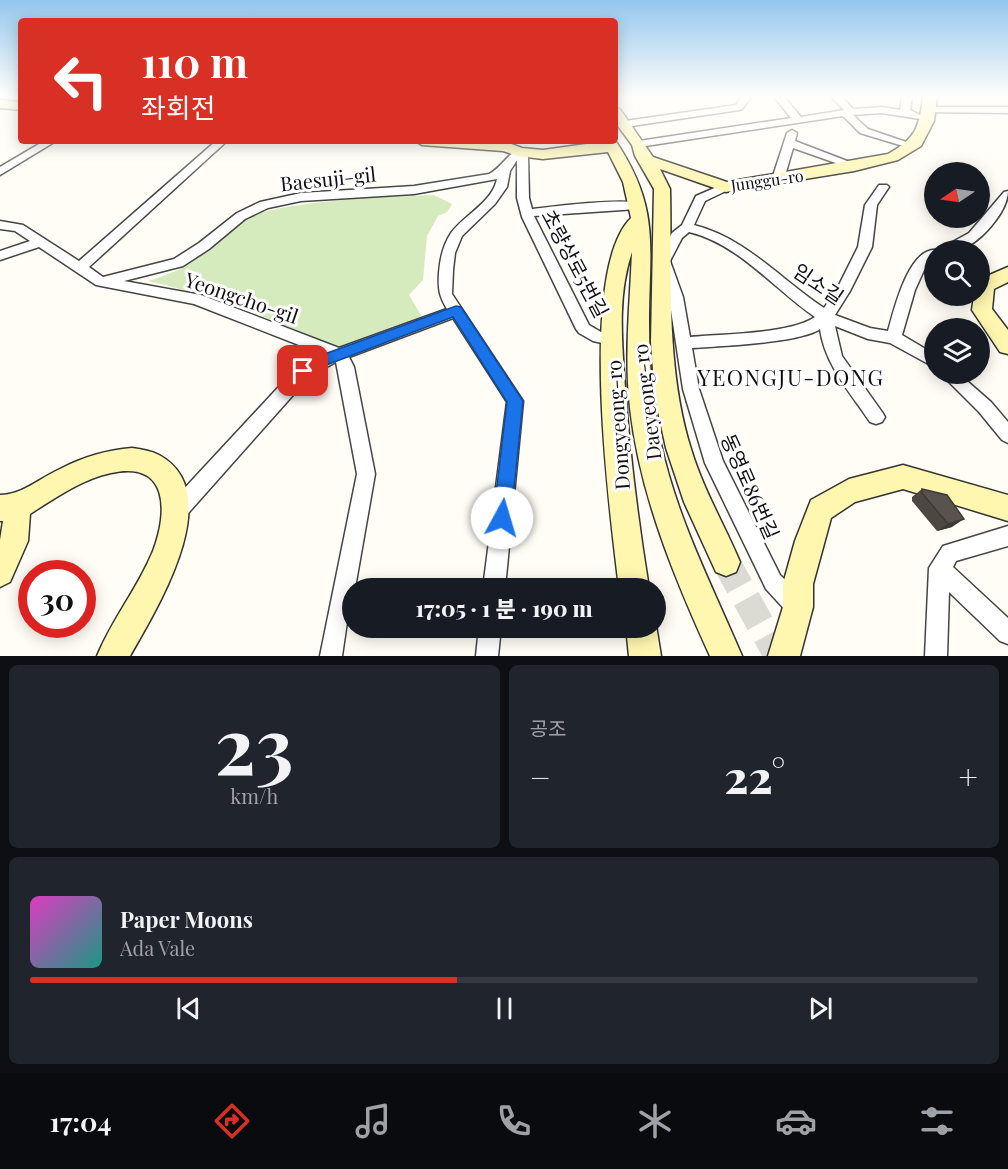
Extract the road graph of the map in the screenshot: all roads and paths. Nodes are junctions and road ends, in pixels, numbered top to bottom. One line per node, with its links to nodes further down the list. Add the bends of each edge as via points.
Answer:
1 (664, 128): 6 (street)
2 (761, 128): 16 (street)
3 (795, 128): 8 (street)
4 (861, 128): 14 (street)
5 (920, 128): 14 (main road)
6 (618, 140)
7 (618, 142): 16 (main road)
8 (789, 142): 17 (street, Junggu-ro); 20 (street)
9 (46, 144): 19 (street)
10 (219, 144): 33 (street)
11 (469, 144): 15 (main road)
12 (599, 144): 15 (main road, via 531,156)
13 (617, 144): 24 (main road, Daeyeong-ro)
14 (913, 146): 17 (main road, Junggu-ro, via 893,157)
15 (513, 149): 18 (street); 25 (street, 초량상로5번길)
16 (644, 152): 21 (main road, Junggu-ro); 32 (main road, Daeyeong-ro, via 662,189)
17 (854, 166): 20 (main road, Junggu-ro)
18 (504, 171): 35 (street, Baesuji-gil, via 414,190 301,197 264,205 241,216 178,262); 36 (street, via 501,187 458,234 448,253 445,294)
19 (0, 172)
20 (778, 179): 21 (main road, Junggu-ro)
21 (726, 187): 27 (street, via 700,199)
22 (883, 187): 37 (street, via 871,205 865,247)
23 (1008, 195): 28 (street)
24 (638, 211): 25 (street, via 604,206); 32 (main road, Daeyeong-ro)
25 (528, 213): 39 (street, 초량상로5번길, via 584,329)
26 (0, 225): 29 (street, Yeongcho-gil, via 19,228)
27 (687, 226): 32 (street); 37 (street, 임소길, via 736,246)
28 (971, 240)
29 (41, 242): 30 (street); 33 (street, Yeongcho-gil)
30 (0, 256)
31 (924, 260): 38 (street, via 917,268)
32 (641, 261): 39 (main road, Dongyeong-ro, via 615,282); 40 (street, 동영로86번길, via 676,297); 51 (main road, Daeyeong-ro, via 662,342 678,448 697,502); 64 (main road, Daeyeong-ro, via 638,339 642,407 657,487 672,534)
33 (81, 267): 35 (street, Yeongcho-gil)
34 (1008, 274): 41 (main road, via 985,285 982,310)
35 (101, 282): 42 (street, Yeongcho-gil, via 196,299)
36 (456, 311): 42 (street); 54 (street, via 515,401)
37 (826, 317): 38 (street, 임소길); 40 (street, via 810,328); 45 (street, via 835,358)
38 (894, 338): 43 (street, 임소길)
39 (611, 339): 55 (main road, Dongyeong-ro, via 617,449)
40 (685, 343): 56 (street, 동영로86번길, via 691,389 714,463 773,582)
41 (1008, 346)
42 (340, 355): 49 (street, via 303,371); 61 (street, via 346,367 366,474)
43 (924, 355)
44 (960, 384): 46 (street)
45 (876, 417)
46 (1008, 435)
47 (8, 508): 49 (main road, via 67,476 101,463 136,459 158,466 171,484); 53 (main road, via 18,521 16,536)
48 (1008, 508): 56 (main road, via 903,477 849,491 821,509 801,573)
49 (176, 513): 60 (main road, via 153,583)
50 (1008, 537): 52 (street, via 950,553)
51 (726, 562)
52 (939, 567): 57 (street); 66 (street)
53 (0, 572)
54 (495, 578)
55 (633, 578)
56 (798, 608): 65 (main road)
57 (1008, 633)
58 (488, 638): 62 (street)
59 (643, 638): 63 (main road)
60 (113, 656)
61 (331, 656)
62 (486, 656)
63 (645, 656)
64 (726, 656)
65 (784, 656)
66 (936, 656)

